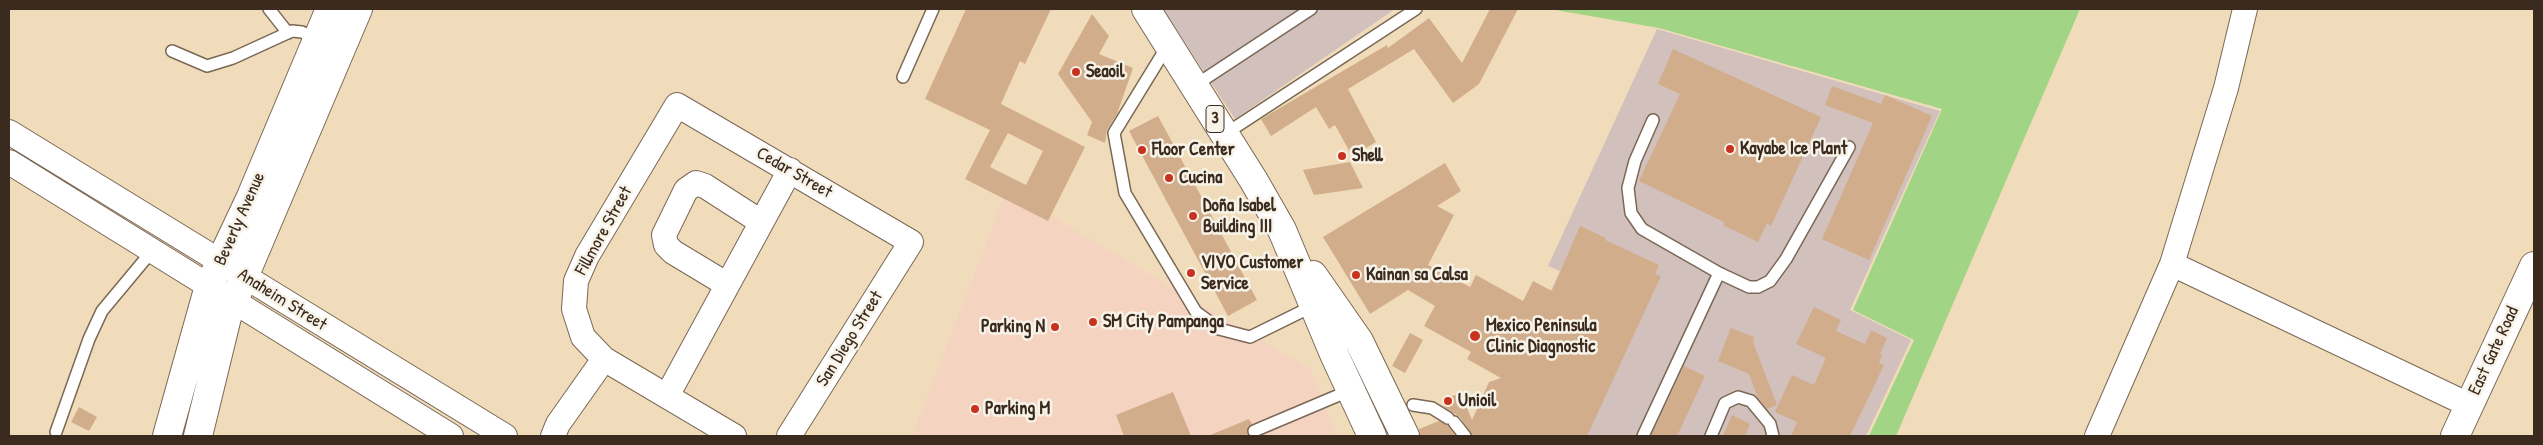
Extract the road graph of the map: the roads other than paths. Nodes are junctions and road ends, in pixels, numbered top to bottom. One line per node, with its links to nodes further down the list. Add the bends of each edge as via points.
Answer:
1 (269, 9): 9 (lane)
2 (330, 9): 10 (main road, Beverly Avenue)
3 (358, 9): 30 (main road, Beverly Avenue)
4 (933, 9): 13 (lane)
5 (1146, 9): 11 (main road, 3)
6 (1311, 9): 14 (lane)
7 (1416, 9): 18 (lane)
8 (2245, 9): 27 (street, via 2226,88)
9 (288, 33): 10 (lane, via 302,32); 12 (lane, via 207,66)
10 (317, 40): 26 (main road, Beverly Avenue)
11 (1168, 45): 14 (main road, 3); 34 (lane, via 1114,132 1125,193 1196,312 1219,329 1250,337)
12 (172, 51)
13 (902, 77)
14 (1194, 86): 18 (main road, 3)
15 (677, 105): 21 (street, Cedar Street); 35 (street, Fillmore Street, via 587,256 576,281 574,309 583,337)
16 (1653, 120): 29 (lane, via 1628,188 1631,213 1642,229)
17 (9, 132): 26 (street, Anaheim Street)
18 (1225, 134): 23 (main road, 3)
19 (1849, 147): 29 (lane, via 1770,282 1749,287)
20 (9, 162): 25 (street, Anaheim Street)
21 (790, 170): 22 (street); 24 (street, Cedar Street)
22 (761, 222): 31 (street); 31 (street, via 705,186 696,183 686,190 664,235 666,245)
23 (1282, 230): 34 (main road, 3); 50 (main road, 3, via 1359,341)
24 (911, 242): 48 (street, San Diego Street)
25 (152, 251): 32 (street, Anaheim Street); 41 (lane, via 102,311 88,340)
26 (221, 262): 30 (street, Anaheim Street); 32 (main road, Beverly Avenue)
27 (2172, 264): 39 (street); 55 (street)
28 (2534, 266): 39 (main road, East Gate Road)
29 (1719, 273): 52 (lane)
30 (244, 276): 33 (main road, Beverly Avenue); 46 (street, Anaheim Street)
31 (726, 284): 37 (street)
32 (209, 286): 33 (street, Anaheim Street); 43 (main road, Beverly Avenue)
33 (234, 302): 44 (main road, Beverly Avenue, via 227,317); 45 (street, Anaheim Street)
34 (1313, 306): 36 (main road, 3)
35 (604, 359): 37 (street, Fillmore Street); 42 (street)
36 (1351, 390): 40 (lane); 49 (main road, 3)
37 (667, 396): 47 (street, Fillmore Street)
38 (1413, 405): 51 (lane, via 1432,408 1451,420)
39 (2469, 405): 56 (main road, East Gate Road)
40 (1254, 431)
41 (56, 432)
42 (550, 432)
43 (167, 436)
44 (198, 436)
45 (450, 436)
46 (505, 436)
47 (734, 436)
48 (789, 436)
49 (1372, 436)
50 (1405, 436)
51 (1465, 436)
52 (1644, 436)
53 (1711, 436): 54 (lane, via 1725,403 1738,396 1751,400 1770,424)
54 (1773, 436)
55 (2097, 436)
56 (2455, 436)

